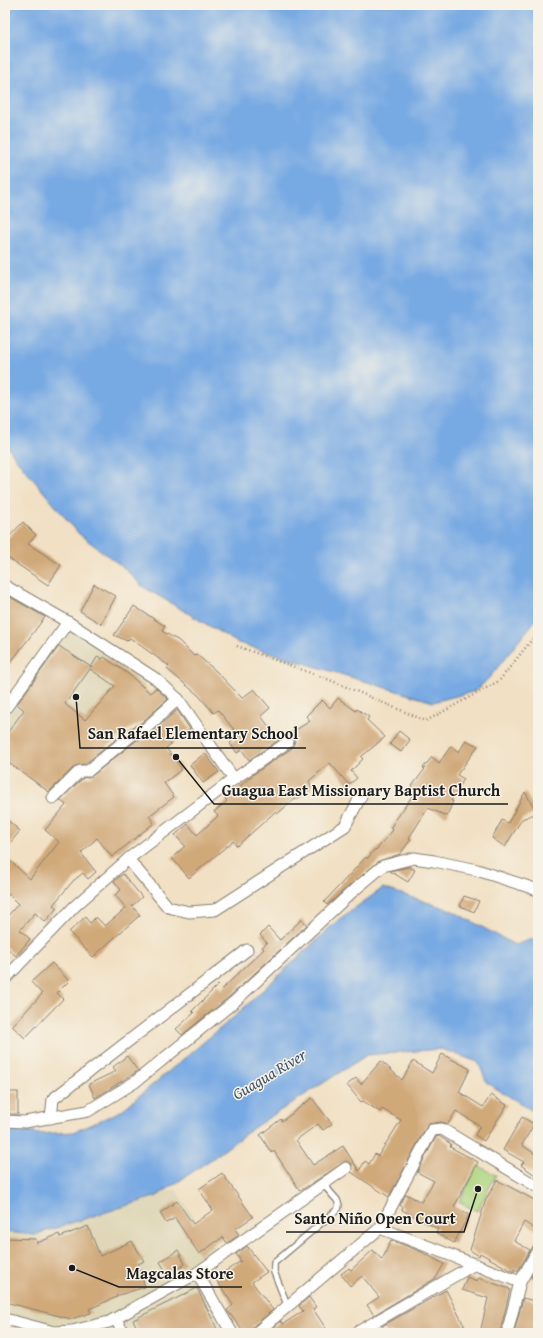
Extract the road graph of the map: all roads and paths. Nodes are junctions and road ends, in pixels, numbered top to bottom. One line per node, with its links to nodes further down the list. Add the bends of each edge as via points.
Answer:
1 (5, 586): 2 (street)
2 (68, 622): 5 (street, via 156,679); 6 (street)
3 (538, 632): 4 (path, via 499,681 426,721 330,680)
4 (237, 646)
5 (178, 699): 8 (street); 10 (street, via 145,729 133,734 88,771 80,771)
6 (5, 709)
7 (288, 742): 8 (street)
8 (234, 779): 11 (street)
9 (361, 796): 11 (street, via 345,826 215,910 189,912 168,907)
10 (53, 798)
11 (128, 859): 14 (street, via 74,906)
12 (538, 890): 15 (street, via 477,870 434,861 414,858 383,866 234,1002 135,1082 88,1112)
13 (247, 950): 15 (street, via 53,1099)
14 (5, 979)
15 (51, 1118): 16 (street, via 25,1122)
16 (5, 1121)
17 (346, 1168): 18 (street)
18 (323, 1184): 23 (street); 25 (lane, via 337,1200 338,1209 274,1263 274,1272)
19 (538, 1187): 20 (street, via 442,1129 435,1129 429,1133)
20 (380, 1228): 22 (street); 25 (street)
21 (538, 1250): 24 (street)
22 (475, 1264): 24 (street); 32 (street)
23 (197, 1273): 27 (street); 30 (street)
24 (520, 1282): 33 (street)
25 (288, 1307): 31 (street)
26 (5, 1319): 28 (street)
27 (110, 1325): 28 (street); 29 (street)
28 (54, 1333)
29 (123, 1333)
30 (232, 1333)
31 (256, 1333)
32 (356, 1333)
33 (507, 1333)

